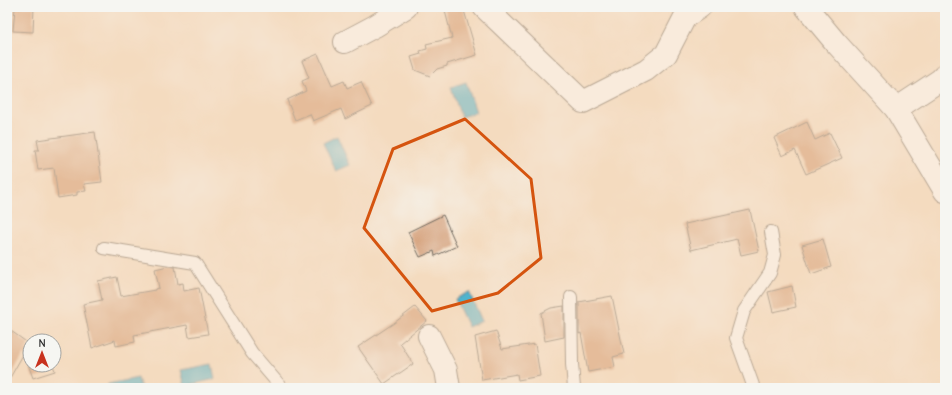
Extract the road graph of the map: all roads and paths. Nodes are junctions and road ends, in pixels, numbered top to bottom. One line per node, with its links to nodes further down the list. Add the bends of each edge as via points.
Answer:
1 (406, 7): 5 (street)
2 (484, 7): 3 (street, via 583,102 646,70 666,54 685,17)
3 (700, 7)
4 (806, 7): 7 (street)
5 (346, 42)
6 (945, 75): 7 (street)
7 (896, 109): 8 (street)
8 (945, 191)
9 (771, 232): 16 (lane, via 775,255 770,273 744,311 736,338)
10 (104, 248): 13 (lane, via 195,263 252,354)
11 (571, 297): 15 (lane)
12 (429, 336): 14 (street, via 446,370)
13 (282, 388)
14 (449, 388)
15 (574, 388)
16 (754, 388)

